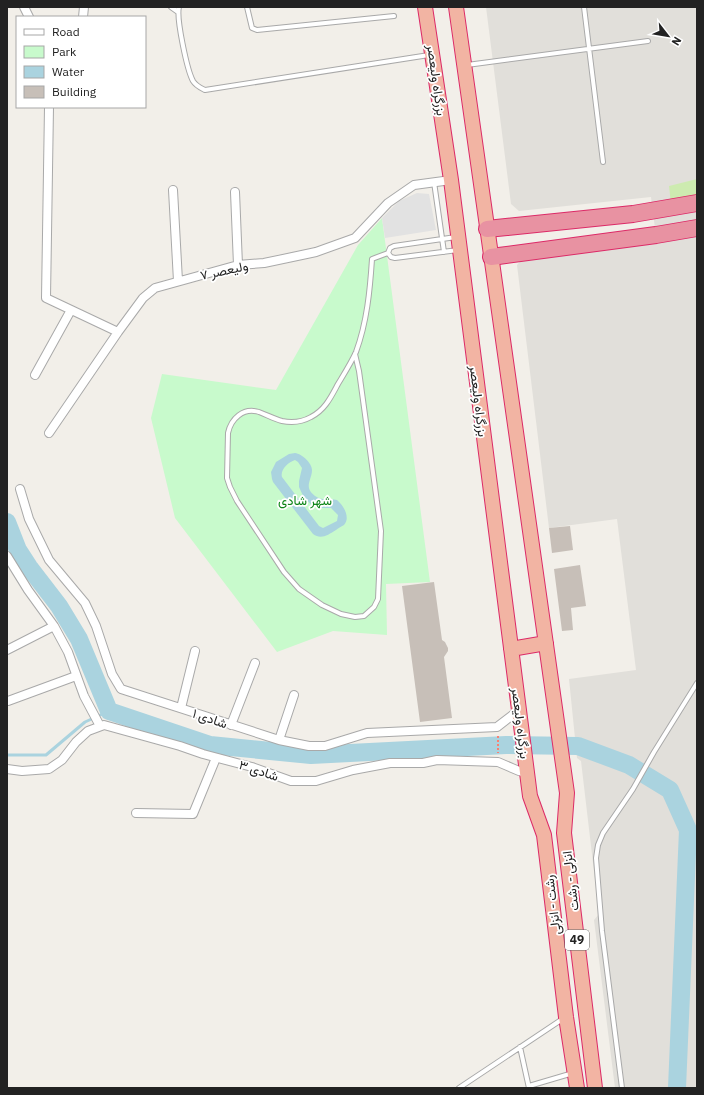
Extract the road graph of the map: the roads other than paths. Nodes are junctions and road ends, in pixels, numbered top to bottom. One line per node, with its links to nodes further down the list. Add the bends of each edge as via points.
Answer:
1 (24, 7): 8 (street)
2 (171, 7): 7 (lane)
3 (247, 7): 9 (lane, via 252,28 257,30)
4 (426, 7): 12 (highway, بزرگراه ولیعصر)
5 (456, 7): 13 (highway)
6 (584, 7): 11 (lane)
7 (178, 9): 12 (lane, via 178,25 190,74 199,88 206,90)
8 (28, 16)
9 (394, 16)
10 (648, 41): 11 (lane)
11 (588, 48): 13 (lane); 15 (lane)
12 (433, 54): 16 (highway, بزرگراه ولیعصر)
13 (464, 65): 23 (highway)
14 (49, 108): 32 (street, via 46,298)
15 (603, 162)
16 (451, 180): 17 (street, ولیعصر ۷); 26 (highway, بزرگراه ولیعصر)
17 (434, 182): 25 (lane); 30 (street, ولیعصر ۷, via 414,185 388,203 355,238 316,252 264,263)
18 (173, 190): 31 (street)
19 (236, 192): 30 (street)
20 (697, 204): 21 (highway)
21 (633, 214): 23 (highway); 24 (highway)
22 (697, 228): 24 (highway)
23 (488, 229): 29 (highway)
24 (637, 238): 29 (highway)
25 (442, 239): 26 (lane); 27 (lane, via 394,246); 28 (lane)
26 (459, 243): 28 (lane); 41 (highway, بزرگراه ولیعصر)
27 (388, 252): 28 (lane, via 395,258); 34 (lane, via 372,259 363,330)
28 (444, 252)
29 (492, 257): 40 (highway)
30 (238, 265): 31 (street, ولیعصر ۷)
31 (178, 281): 33 (street, ولیعصر ۷, via 155,288 143,298)
32 (72, 310): 33 (street); 35 (street)
33 (118, 332): 36 (street, ولیعصر ۷)
34 (355, 354): 34 (lane, via 326,404 310,418 288,422 252,411 236,417 228,433 227,478 237,502 291,580 306,595 322,605 355,617 364,616 371,611 378,599 381,531)
35 (35, 375)
36 (49, 433)
37 (20, 489): 49 (street, شادی ۱, via 29,519 49,560 85,604 96,626 112,674 121,689)
38 (7, 556): 39 (street)
39 (54, 626): 42 (street); 45 (street, via 68,652)
40 (546, 644): 41 (highway); 65 (highway, انزلی - رشت / 49, via 567,793 564,833)
41 (511, 649): 50 (highway, بزرگراه ولیعصر)
42 (7, 650)
43 (195, 651): 49 (street)
44 (255, 663): 51 (street)
45 (76, 676): 48 (street); 52 (street)
46 (697, 683): 66 (lane, via 598,845 596,858 602,931)
47 (294, 695): 53 (street)
48 (8, 701)
49 (181, 708): 51 (street, شادی ۱)
50 (520, 714): 53 (street, شادی ۱, via 497,727 367,733 325,746 309,746); 56 (highway, بزرگراه ولیعصر)
51 (231, 725): 53 (street, شادی ۱)
52 (100, 726): 54 (street, شادی ۳, via 104,725); 55 (street, via 88,731 62,760 49,769)
53 (279, 740)
54 (216, 758): 56 (street, شادی ۳, via 291,781 316,781 390,763 423,763 437,760 498,762 519,771); 58 (street, via 193,814)
55 (7, 769)
56 (527, 770): 57 (highway, بزرگراه ولیعصر)
57 (530, 796): 59 (highway, رشت - انزلی / 49, via 544,836)
58 (136, 813)
59 (566, 1017): 60 (lane); 61 (highway, رشت - انزلی / 49)
60 (520, 1047): 62 (lane); 63 (lane)
61 (575, 1073): 62 (lane); 64 (highway, رشت - انزلی / 49)
62 (529, 1087)
63 (460, 1088)
64 (577, 1088)
65 (595, 1088)
66 (622, 1088)

